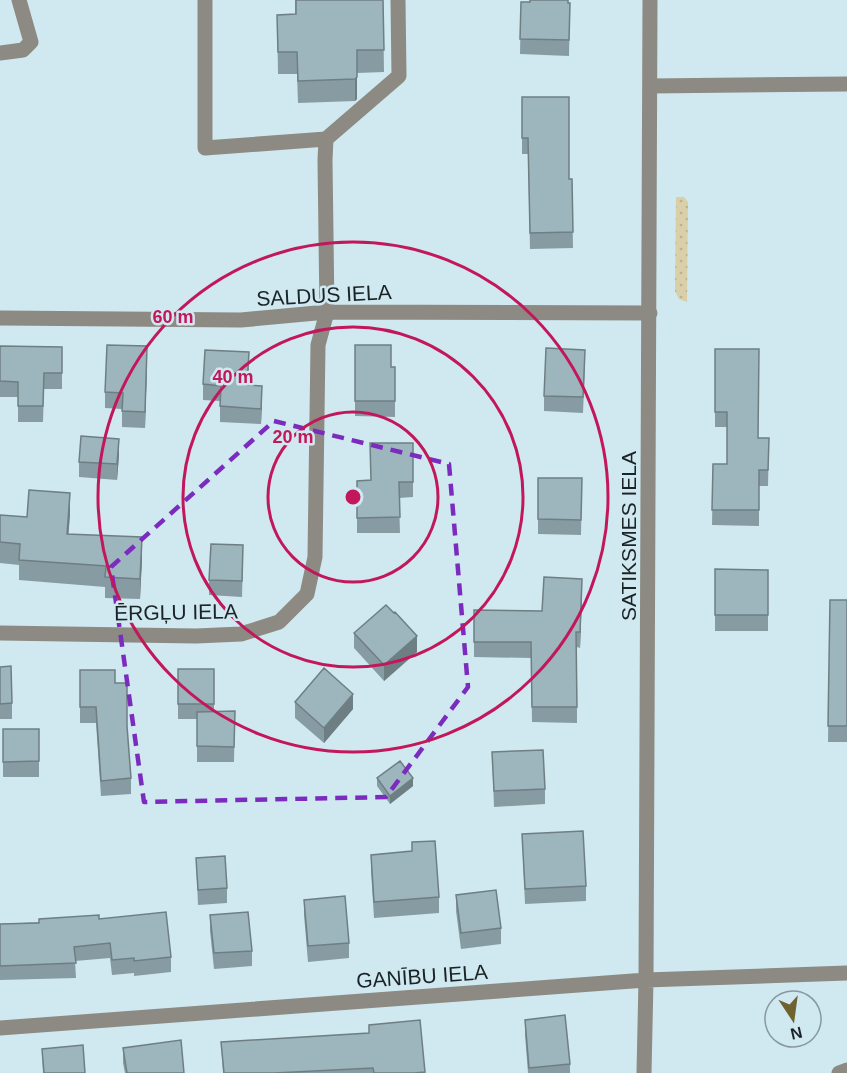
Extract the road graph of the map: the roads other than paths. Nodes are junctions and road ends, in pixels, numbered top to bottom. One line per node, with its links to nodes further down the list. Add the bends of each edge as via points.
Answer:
1 (19, 0): 5 (street, via 31,42 23,50)
2 (205, 0): 8 (street, via 205,148)
3 (398, 0): 8 (street, via 399,76)
4 (650, 0): 7 (street, SATIKSMES IELA)
5 (0, 53)
6 (847, 84): 7 (street)
7 (650, 86): 10 (street, SATIKSMES IELA)
8 (326, 139): 9 (street, ĒRGĻU IELA)
9 (327, 312): 10 (street, SALDUS IELA); 11 (street, SALDUS IELA, via 241,320); 12 (street, ĒRGĻU IELA, via 318,345 315,557 307,594 279,622 241,634 196,636)
10 (650, 313): 14 (street, SATIKSMES IELA)
11 (0, 318)
12 (0, 633)
13 (847, 973): 14 (street, GANĪBU IELA)
14 (646, 980): 15 (street, GANĪBU IELA); 17 (street, SATIKSMES IELA)
15 (0, 1028)
16 (847, 1070): 18 (street)
17 (644, 1073)
18 (839, 1073)

